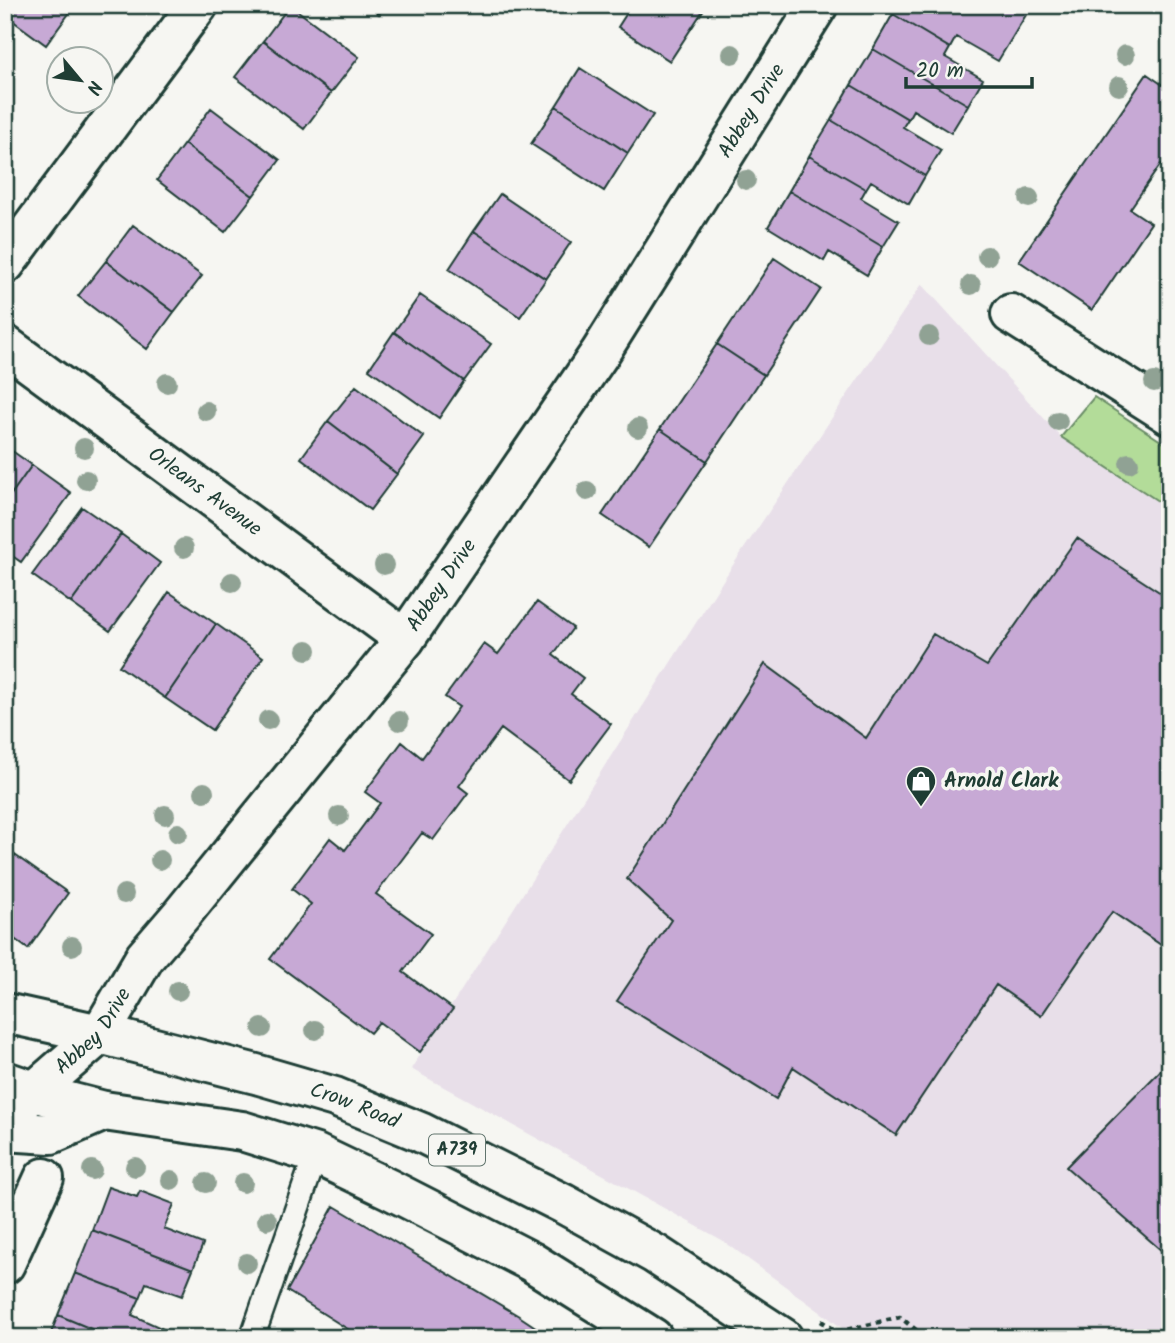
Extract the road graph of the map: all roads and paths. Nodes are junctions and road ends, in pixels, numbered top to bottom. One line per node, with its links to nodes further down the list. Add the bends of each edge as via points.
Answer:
1 (198, 5): 3 (street)
2 (818, 5): 7 (street, Abbey Drive, via 600,353)
3 (5, 264)
4 (1011, 314): 6 (street)
5 (5, 345): 7 (street, Orleans Avenue)
6 (1170, 415)
7 (405, 639): 9 (street, Abbey Drive, via 145,957)
8 (5, 1013): 9 (street, Crow Road / A739)
9 (100, 1034): 10 (street, Abbey Drive); 19 (street, Crow Road / A739, via 335,1097 420,1132 655,1254)
10 (14, 1097): 11 (street)
11 (104, 1111): 12 (street, via 51,1134); 13 (street, via 242,1131)
12 (5, 1131)
13 (316, 1154): 17 (lane); 18 (street, via 530,1261)
14 (44, 1178): 15 (street)
15 (5, 1264)
16 (816, 1318): 20 (path, via 838,1332 900,1317)
17 (252, 1338)
18 (653, 1338)
19 (783, 1338)
20 (926, 1338)

